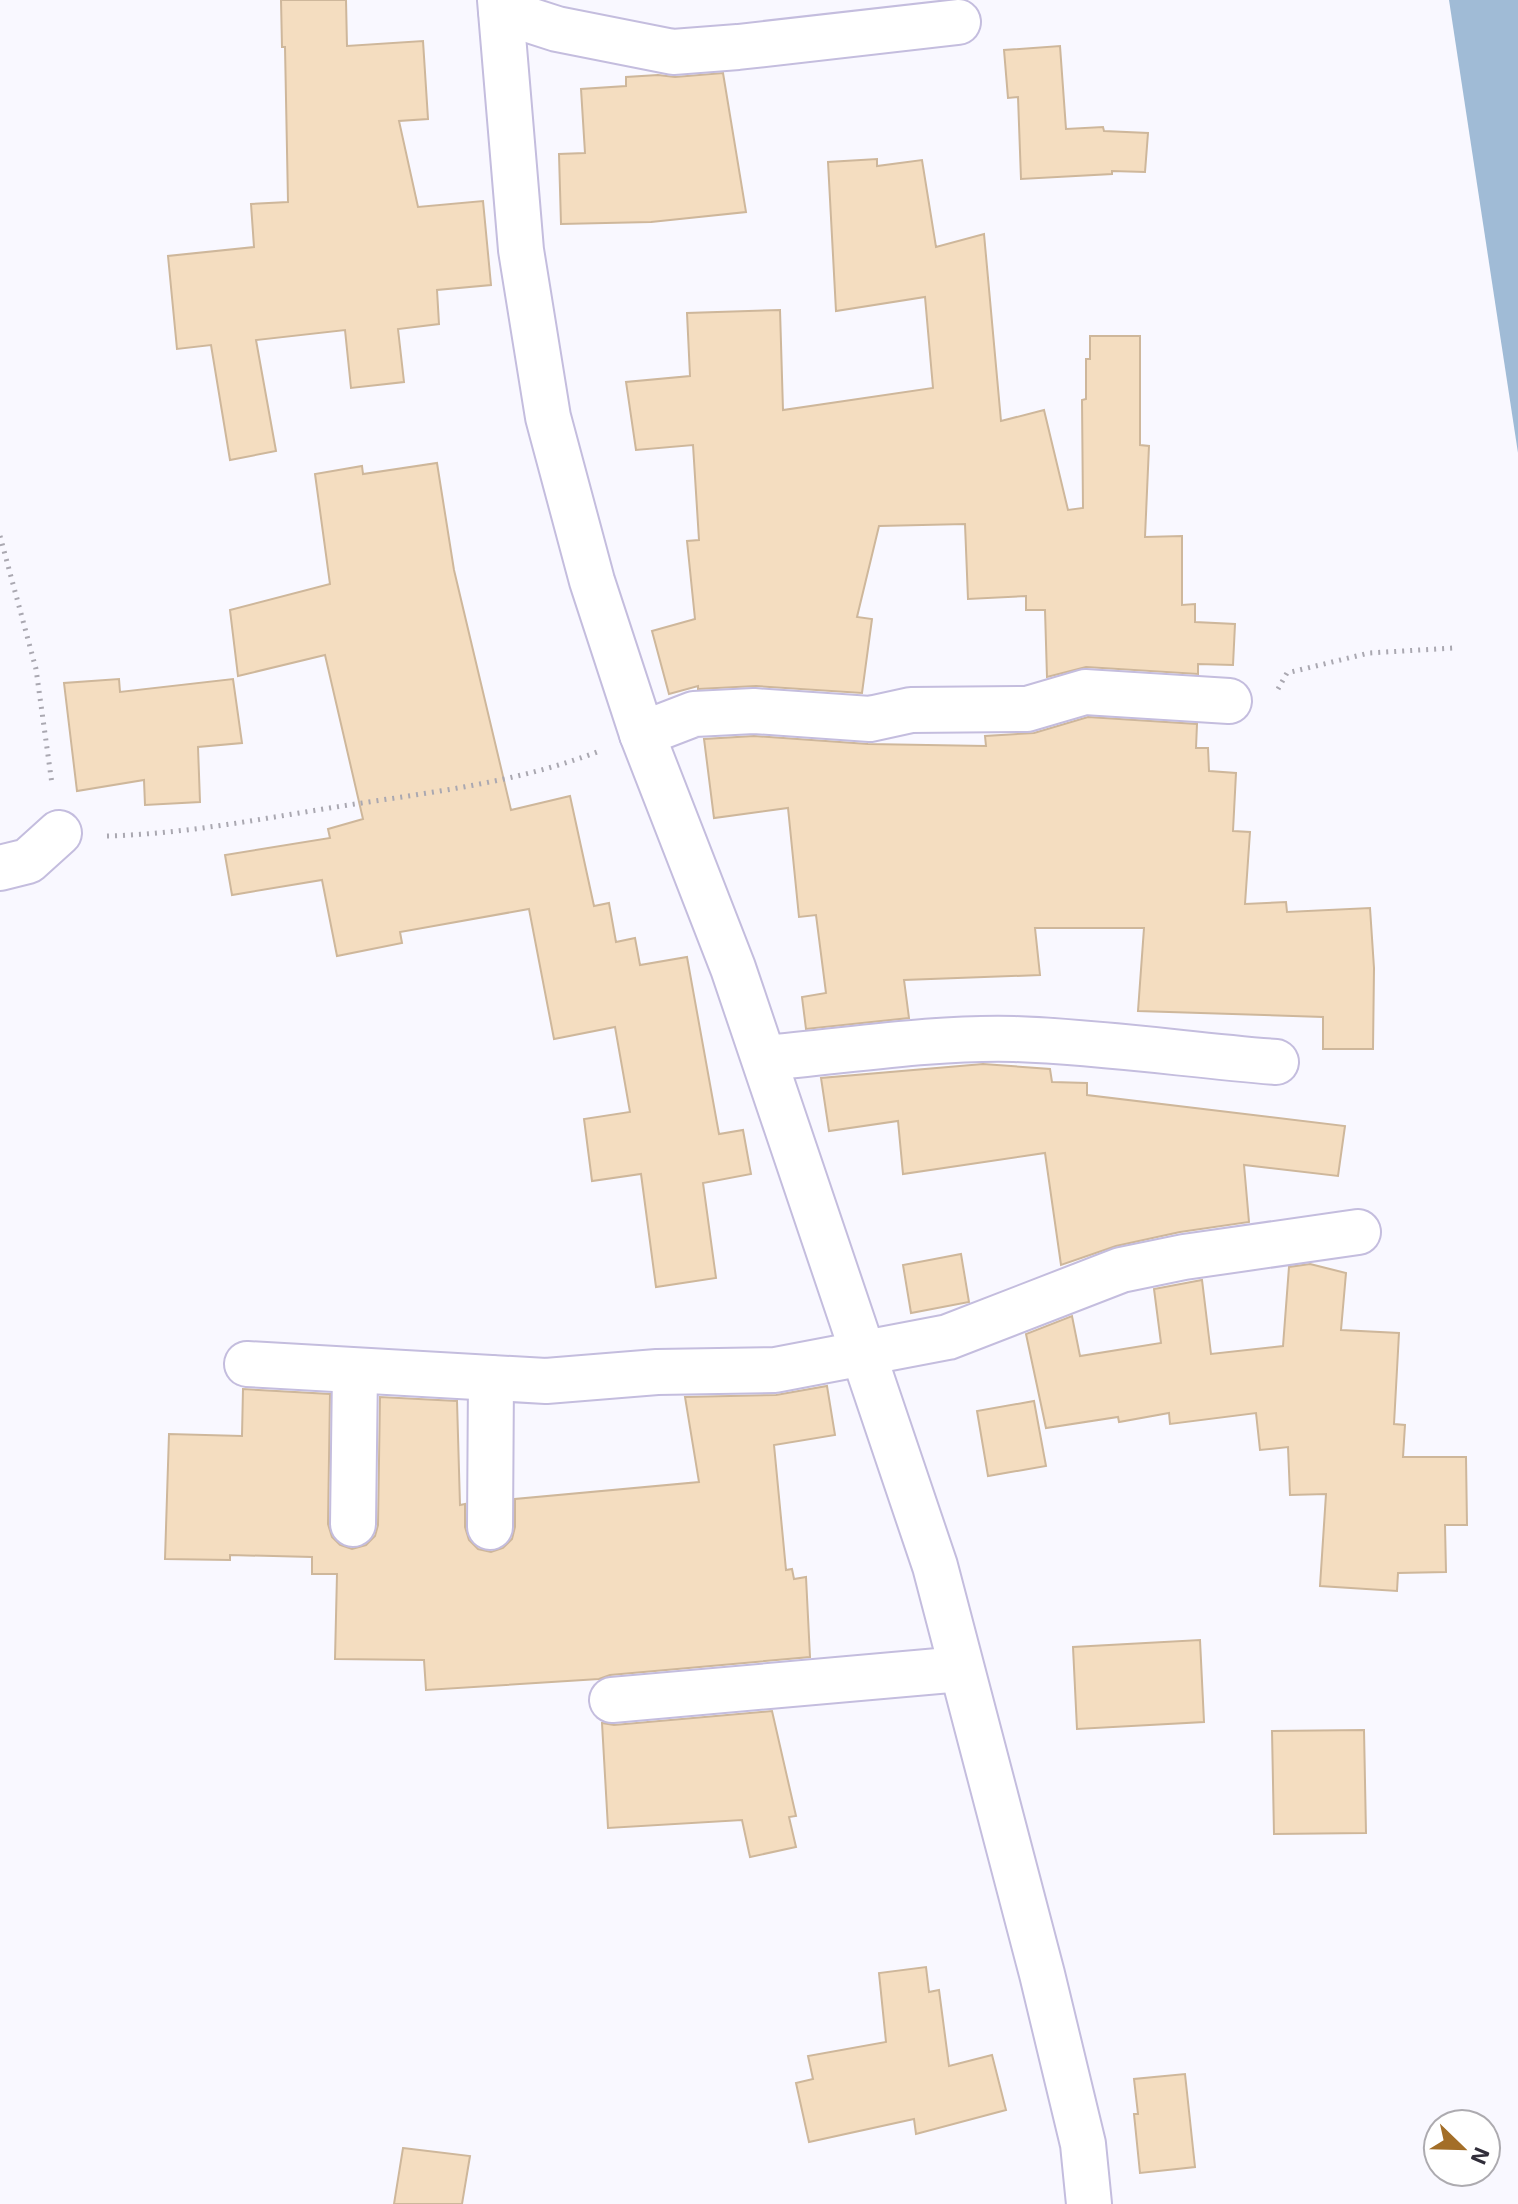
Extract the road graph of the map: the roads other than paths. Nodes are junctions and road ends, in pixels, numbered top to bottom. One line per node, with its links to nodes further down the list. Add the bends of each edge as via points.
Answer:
1 (501, 6): 2 (street, via 557,29 673,52); 4 (street, via 521,250 548,417 592,581)
2 (958, 22)
3 (1229, 701): 4 (street, via 1085,692 1027,709 911,710 870,719 754,711 694,714)
4 (642, 734): 7 (street)
5 (59, 833): 6 (street, via 28,861)
6 (0, 868)
7 (765, 1058): 8 (street, via 1012,1039); 10 (street)
8 (1276, 1062)
9 (1358, 1232): 10 (street, via 1121,1270 948,1337)
10 (863, 1355): 13 (street, via 775,1370 546,1381); 16 (street, via 935,1566)
11 (247, 1364): 12 (street)
12 (355, 1371): 13 (street); 14 (street)
13 (491, 1378): 15 (street)
14 (353, 1524)
15 (490, 1527)
16 (961, 1669): 17 (street); 18 (street, via 1076,2114)
17 (612, 1700)
18 (1089, 2204)

